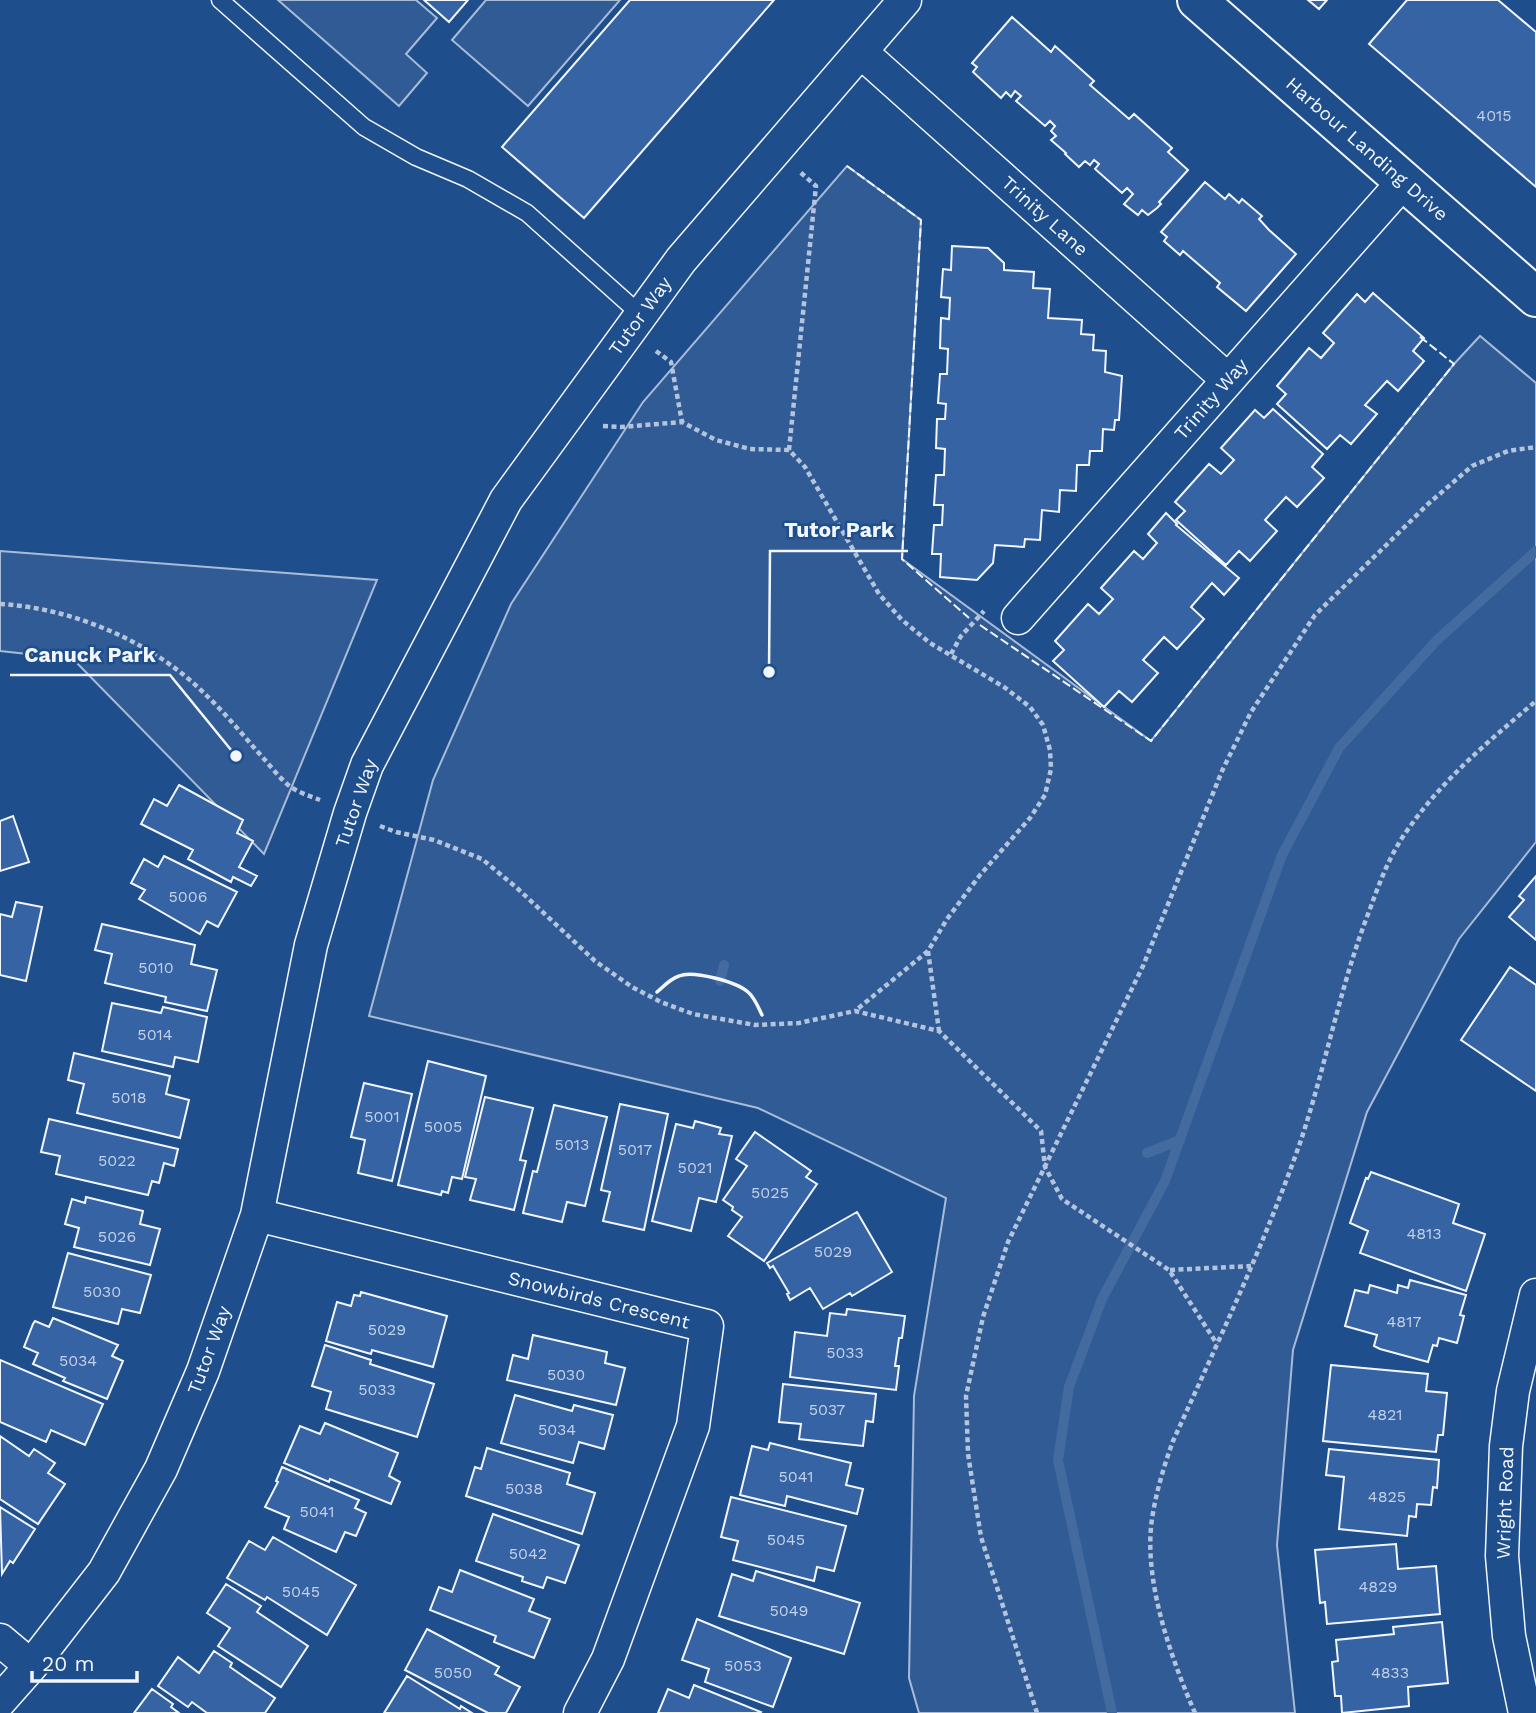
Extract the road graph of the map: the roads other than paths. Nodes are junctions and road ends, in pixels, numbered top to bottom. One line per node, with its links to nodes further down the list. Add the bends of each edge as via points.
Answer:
1 (219, 0): 7 (lane, via 364,127 527,213)
2 (905, 0): 4 (street, Tutor Way)
3 (1197, 0): 5 (street, Harbour Landing Drive)
4 (861, 52): 7 (street, Tutor Way, via 681,260); 8 (street, Trinity Lane)
5 (1404, 181): 6 (street, Harbour Landing Drive); 8 (street, Trinity Way)
6 (1536, 298)
7 (635, 323): 10 (street, Tutor Way, via 506,500 367,765 311,945)
8 (1228, 380): 9 (street, Trinity Way)
9 (1018, 618)
10 (257, 1215): 13 (street, Tutor Way, via 203,1371 161,1469 104,1572); 15 (street, Snowbirds Crescent, via 708,1326 693,1426 608,1659)
11 (1536, 1294): 16 (street, Wright Road, via 1513,1391 1502,1556 1509,1636)
12 (0, 1640): 13 (street)
13 (31, 1666): 14 (street, Tutor Way)
14 (0, 1701)
15 (580, 1713)
16 (1525, 1713)

